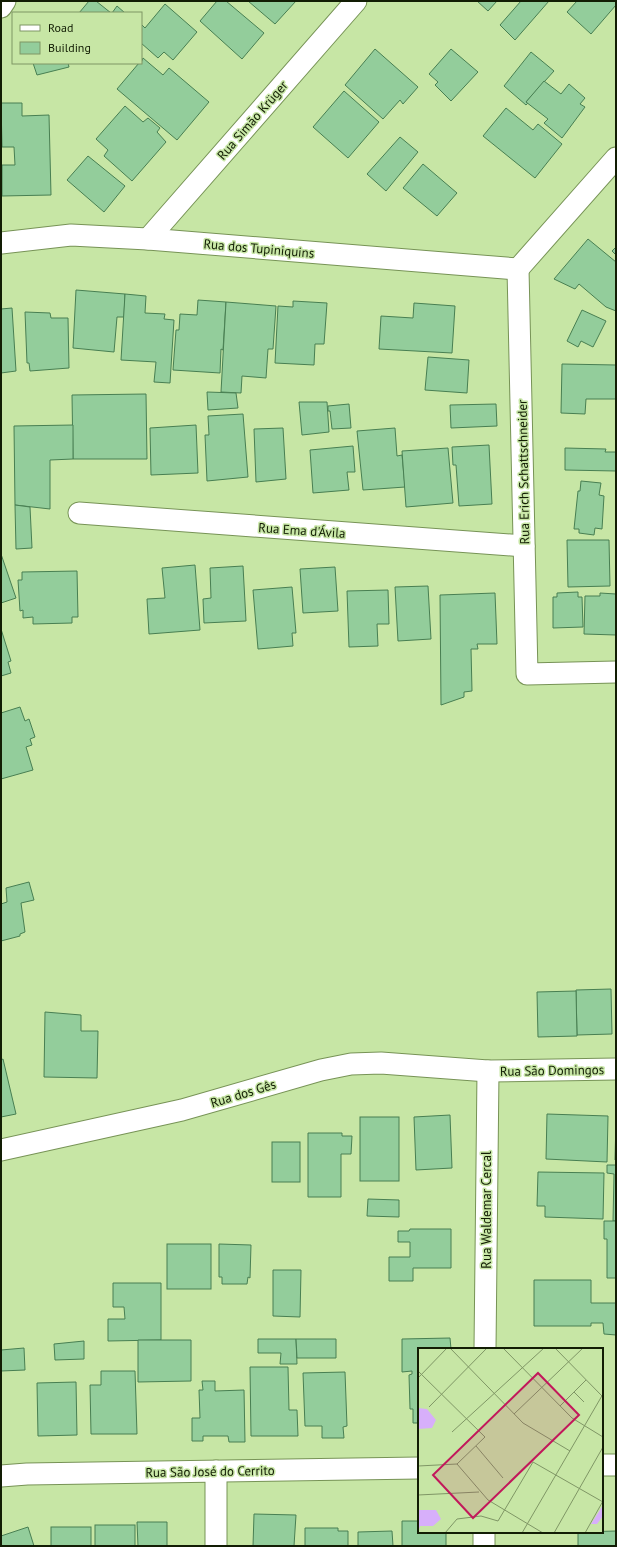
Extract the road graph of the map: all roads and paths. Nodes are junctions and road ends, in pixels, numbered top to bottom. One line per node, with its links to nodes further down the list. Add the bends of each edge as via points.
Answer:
1 (5, 1): 3 (street)
2 (356, 1): 5 (street, Rua Simão Krüger)
3 (1, 7)
4 (616, 158): 7 (street)
5 (148, 239): 6 (street, Rua dos Tupiniquins, via 71,235); 7 (street, Rua dos Tupiniquins)
6 (1, 243)
7 (518, 269): 9 (street, Rua Erich Schattschneider)
8 (79, 514): 9 (street, Rua Ema d'Ávila)
9 (524, 546): 10 (street, Rua Erich Schattschneider, via 527,674)
10 (616, 672)
11 (616, 1070): 12 (street, Rua São Domingos)
12 (488, 1071): 13 (street, Rua dos Gês, via 381,1063 351,1064 321,1070 182,1110); 14 (street, Rua Waldemar Cercal)
13 (1, 1150)
14 (485, 1348)
15 (603, 1465): 16 (street)
16 (616, 1465)
17 (418, 1468): 18 (street, Rua São José do Cerrito)
18 (216, 1471): 19 (street, Rua São José do Cerrito, via 35,1473); 21 (street)
19 (1, 1476)
20 (484, 1533): 22 (street)
21 (216, 1546)
22 (484, 1546)

